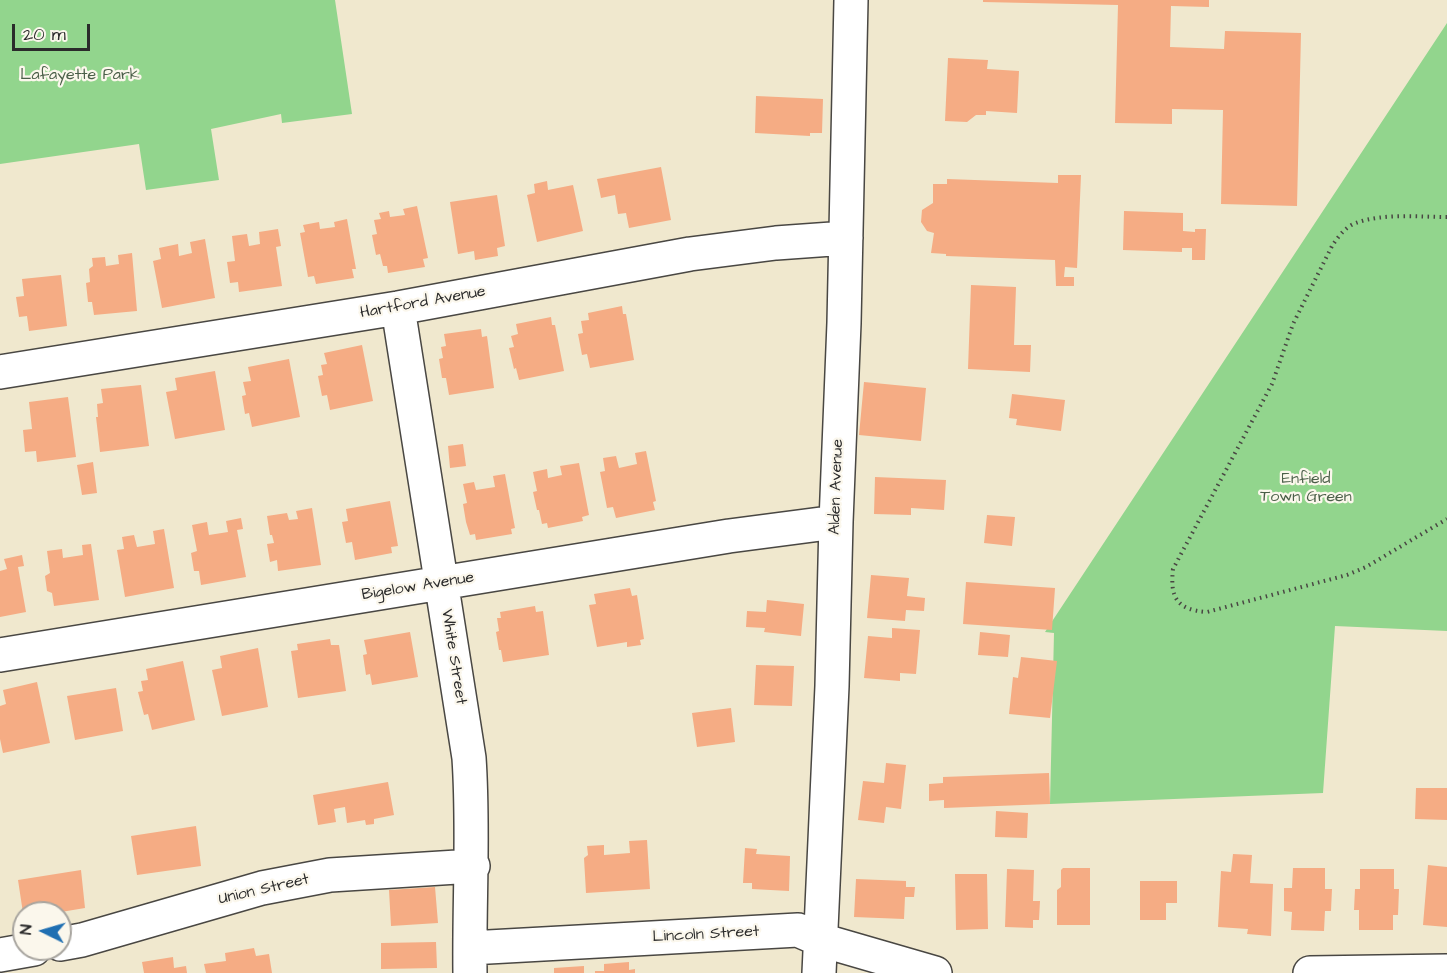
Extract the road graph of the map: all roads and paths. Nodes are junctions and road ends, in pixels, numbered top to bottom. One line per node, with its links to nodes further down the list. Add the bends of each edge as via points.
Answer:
1 (851, 0): 3 (street, Alden Avenue)
2 (1447, 217): 6 (path, via 1374,218 1354,223 1339,236 1293,324 1272,384 1173,569 1173,594 1186,608 1207,612 1347,575)
3 (846, 238): 4 (street, Hartford Avenue, via 690,254); 7 (street, Alden Avenue)
4 (398, 308): 5 (street, Hartford Avenue); 8 (street, White Street)
5 (0, 372)
6 (1447, 519)
7 (836, 522): 8 (street, Bigelow Avenue); 11 (street, Alden Avenue)
8 (442, 583): 9 (street, Bigelow Avenue); 10 (street, White Street, via 469,758)
9 (0, 655)
10 (473, 866): 12 (street, Union Street, via 330,875 262,888); 13 (street, White Street)
11 (820, 940): 13 (street, Lincoln Street, via 798,930); 15 (street, Alden Avenue); 16 (street, Lincoln Street)
12 (72, 942)
13 (470, 960)
14 (1447, 971): 17 (street)
15 (819, 973)
16 (935, 973)
17 (1310, 973)

